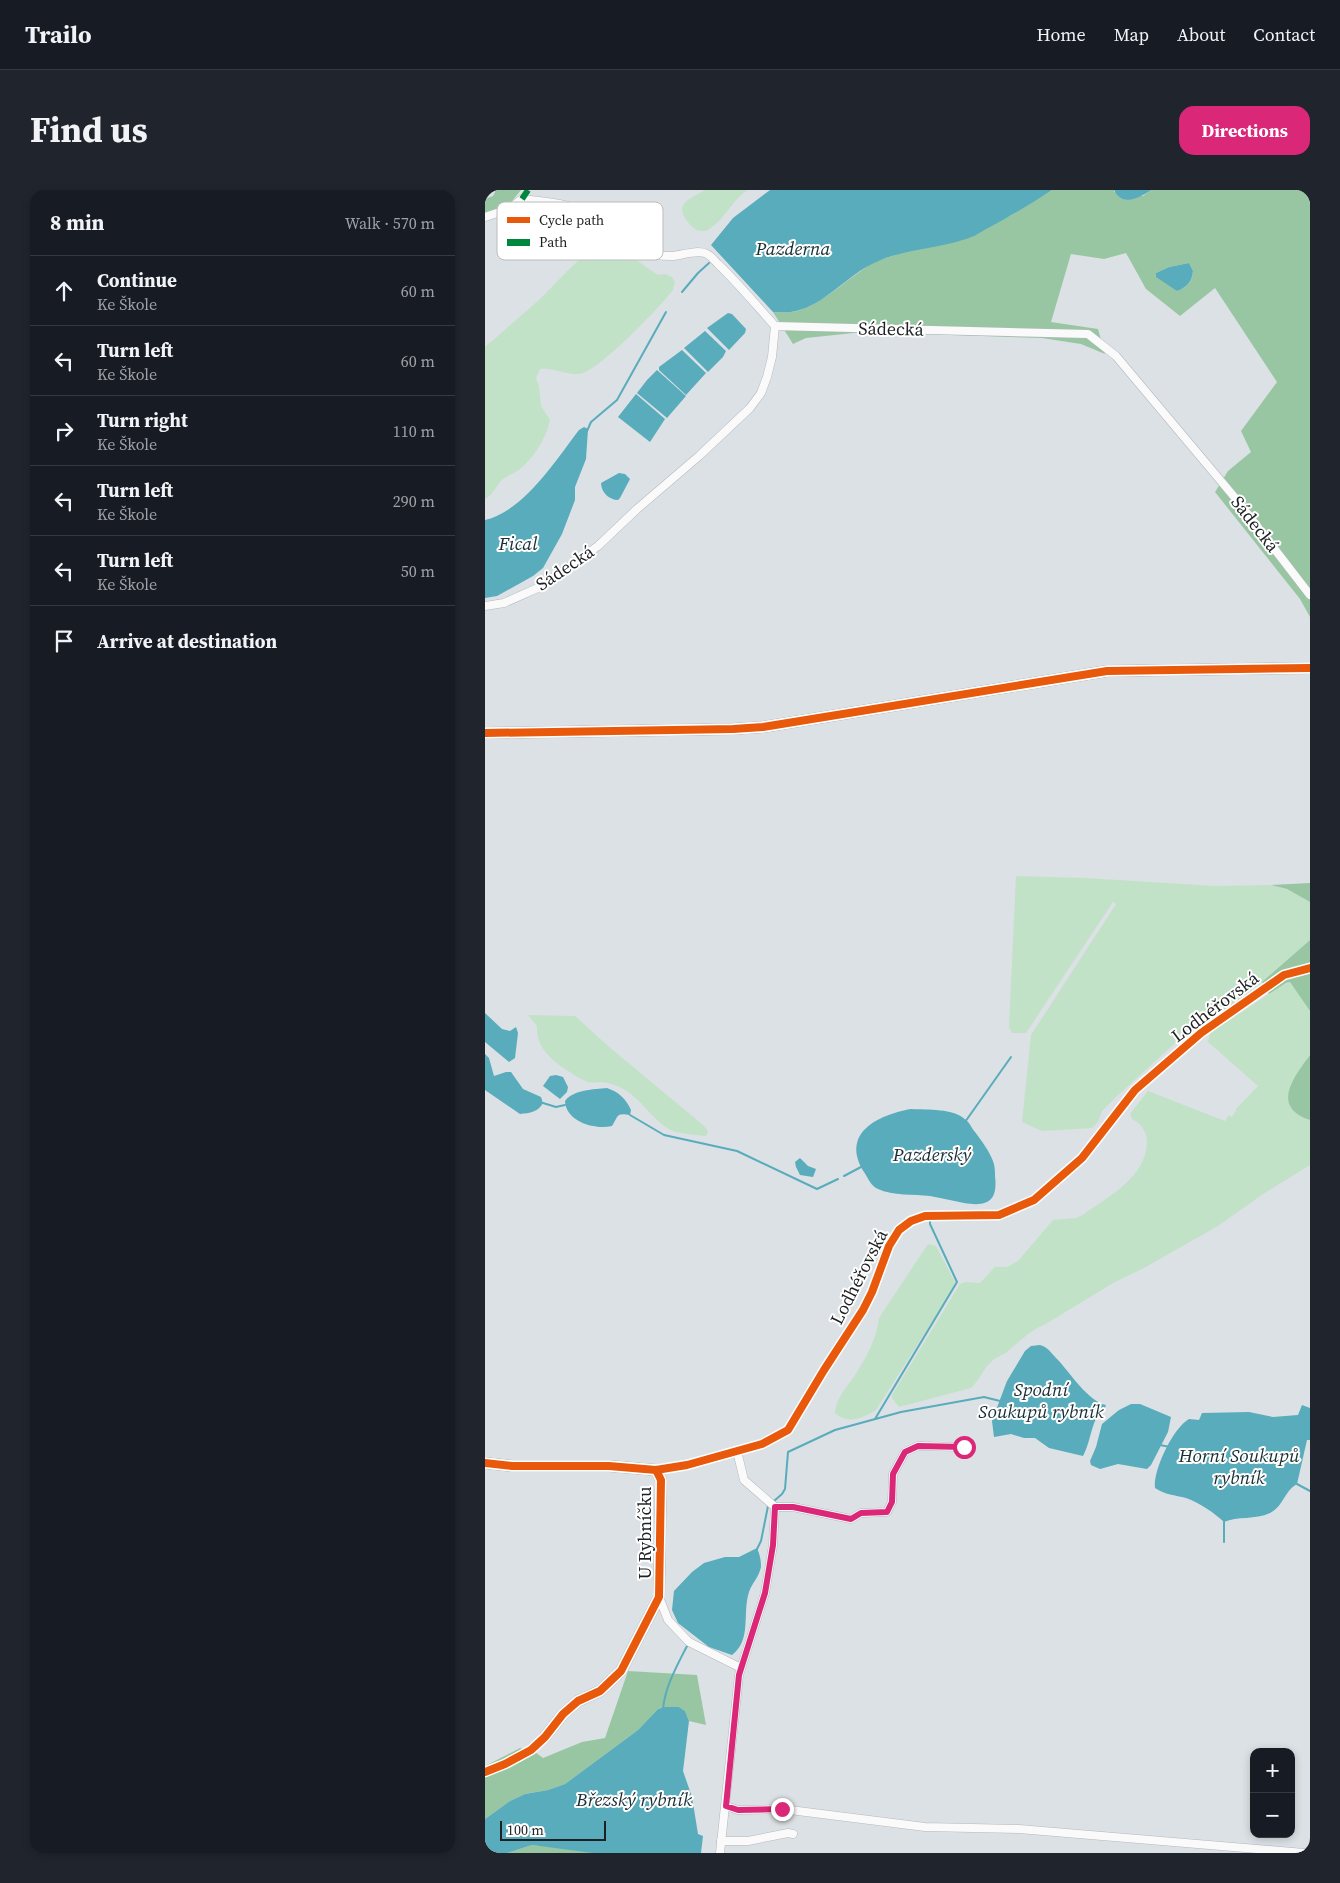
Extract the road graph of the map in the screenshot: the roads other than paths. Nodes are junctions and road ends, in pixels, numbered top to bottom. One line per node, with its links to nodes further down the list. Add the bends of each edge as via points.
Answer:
1 (518, 202): 2 (street, via 522,199)
2 (543, 202)
3 (497, 213): 4 (street)
4 (485, 217)
5 (663, 256): 6 (street, via 707,254)
6 (775, 326): 7 (street, Sádecká, via 1088,334 1116,356 1236,499); 8 (street, Sádecká, via 767,377 750,408 598,546 540,587 504,603)
7 (1310, 595)
8 (485, 606)
9 (1310, 668): 10 (main road, via 1107,671 755,728)
10 (485, 733)
11 (1310, 968): 13 (street, Lodhéřovská, via 1284,975 1201,1033 1135,1090 1083,1158 1034,1200 999,1215 925,1216 899,1230 889,1246 863,1310 788,1430 762,1444)
12 (964, 1447): 16 (street, via 918,1446 905,1452 893,1474 892,1502 887,1512 861,1513 851,1519 793,1507)
13 (737, 1451): 15 (street, Lodhéřovská); 16 (street, via 744,1480)
14 (485, 1463): 15 (main road, Lodhéřovská)
15 (657, 1470): 17 (main road, U Rybníčku, via 661,1480)
16 (775, 1507): 18 (street, via 765,1593)
17 (659, 1597): 18 (street, U Rybníčku, via 669,1620 689,1642); 19 (main road, via 621,1671 600,1691 578,1701 563,1714)
18 (741, 1668): 20 (street)
19 (545, 1737)
20 (726, 1806): 22 (street); 23 (street, via 738,1810 801,1811 925,1827 1019,1829)
21 (793, 1834): 22 (street, via 748,1841)
22 (721, 1841): 24 (street)
23 (1206, 1845): 25 (street); 26 (street)
24 (720, 1853)
25 (1203, 1853)
26 (1304, 1853)

